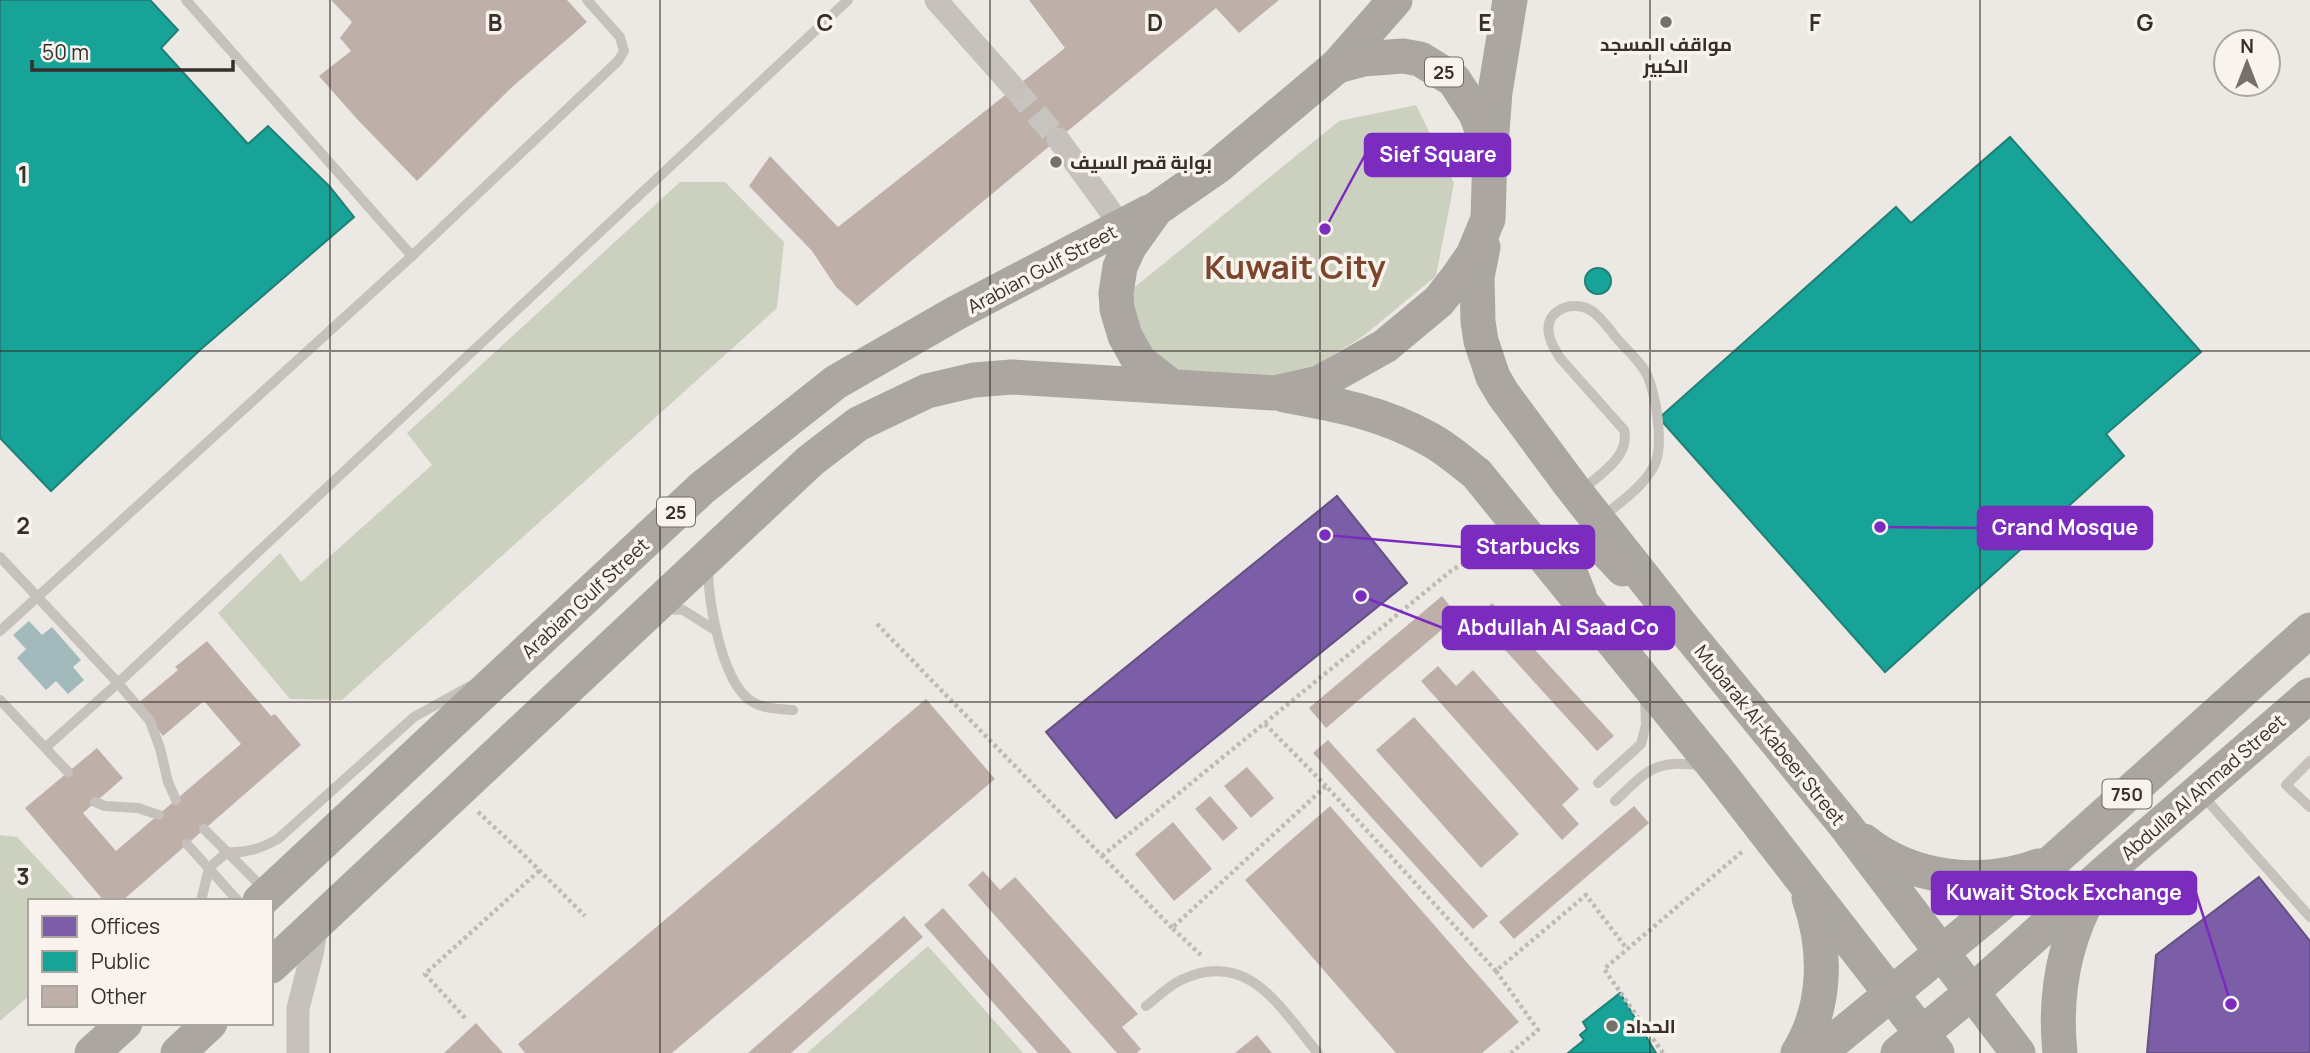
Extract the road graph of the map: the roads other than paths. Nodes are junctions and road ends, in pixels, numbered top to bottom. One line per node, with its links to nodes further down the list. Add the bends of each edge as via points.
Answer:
1 (186, 0): 14 (lane)
2 (587, 0): 14 (lane, via 620,37 624,51 618,61)
3 (848, 0): 30 (lane)
4 (936, 0): 8 (street)
5 (1395, 0): 7 (main road, 25)
6 (1510, 0): 10 (main road, 25)
7 (1337, 66): 10 (main road, 25, via 1403,56 1441,71 1469,101); 11 (main road, 25, via 1218,166)
8 (1014, 88)
9 (1058, 139): 13 (street)
10 (1490, 152): 12 (main road, 25)
11 (1156, 209): 13 (main road, Arabian Gulf Street / 25); 15 (main road, 25, via 1120,267 1117,301 1130,349)
12 (1488, 219): 16 (main road, 25, via 1457,278 1410,326 1385,346 1319,383); 17 (main road, Mubarak Al-Kabeer Street, via 1477,277 1481,341 1493,377)
13 (1122, 227): 28 (main road, Arabian Gulf Street / 25, via 836,382 702,488)
14 (412, 256): 21 (lane)
15 (1172, 387): 16 (main road, 25); 20 (main road, 25, via 1012,377 927,391 858,424 810,461)
16 (1274, 393): 22 (main road, via 1354,408 1431,440 1477,474)
17 (1577, 494): 18 (main road, Mubarak Al-Kabeer Street); 18 (lane, via 1615,460 1627,439 1554,348 1549,323 1557,310 1569,306 1586,308 1598,316 1647,374 1658,427 1655,464 1635,489)
18 (1599, 520): 24 (main road, Mubarak Al-Kabeer Street)
19 (0, 557): 21 (lane)
20 (708, 558): 23 (main road, 25); 25 (lane)
21 (38, 598): 27 (lane); 30 (lane)
22 (1581, 600): 24 (main road, via 1568,556 1586,542 1601,546); 29 (main road)
23 (652, 609): 25 (lane, via 683,610); 56 (main road, 25)
24 (1681, 625): 45 (main road, Mubarak Al-Kabeer Street)
25 (715, 630): 33 (lane, via 732,681 748,699 769,709)
26 (2310, 630): 49 (main road, 750)
27 (0, 631)
28 (524, 655): 48 (lane, via 414,717 278,839 245,853); 53 (main road, Arabian Gulf Street / 25)
29 (1635, 666): 36 (main road); 38 (lane, via 1646,700 1641,744)
30 (118, 682): 34 (lane); 40 (lane, via 150,721)
31 (2310, 695): 39 (main road, Abdulla Al Ahmad Street / 750)
32 (0, 700): 34 (lane)
33 (793, 710)
34 (46, 747): 37 (lane)
35 (2310, 761): 43 (lane, via 2286,785)
36 (1718, 771): 41 (lane, via 1701,765 1658,765); 52 (main road)
37 (68, 772)
38 (1598, 783)
39 (2199, 791): 51 (main road, Abdulla Al Ahmad Street / 750); 55 (lane)
40 (176, 800)
41 (1615, 801)
42 (95, 802): 44 (lane)
43 (2310, 807)
44 (159, 815)
45 (1844, 825): 49 (main road, via 1897,861 1938,874 1991,877); 57 (main road, Mubarak Al-Kabeer Street)
46 (204, 829): 48 (lane)
47 (187, 844): 50 (lane)
48 (227, 852): 50 (lane); 53 (lane)
49 (2053, 861): 57 (main road, 750)
50 (209, 868): 53 (lane); 54 (lane)
51 (2102, 875): 59 (main road, Abdulla Al Ahmad Street / 750); 74 (main road, via 2080,915 2066,955 2058,1003)
52 (1805, 885): 60 (main road); 71 (main road, via 1818,923 1823,963 1818,1003)
53 (255, 898)
54 (201, 899)
55 (2310, 917)
56 (317, 924): 58 (main road, 25); 69 (street, via 298,1008)
57 (1940, 953): 59 (main road, Mubarak Al-Kabeer Street); 60 (main road)
58 (273, 965)
59 (1971, 993): 65 (main road, Abdulla Al Ahmad Street); 73 (main road, Mubarak Al-Kabeer Street)
60 (1892, 995): 65 (main road); 72 (main road)
61 (1146, 1006): 70 (lane, via 1179,981 1209,971 1236,972 1261,986)
62 (107, 1025): 66 (lane)
63 (123, 1025): 67 (main road)
64 (208, 1025): 68 (main road)
65 (1919, 1047)
66 (85, 1053)
67 (92, 1053)
68 (178, 1053)
69 (298, 1053)
70 (1318, 1053)
71 (1798, 1053)
72 (1819, 1053)
73 (2018, 1053)
74 (2060, 1053)

